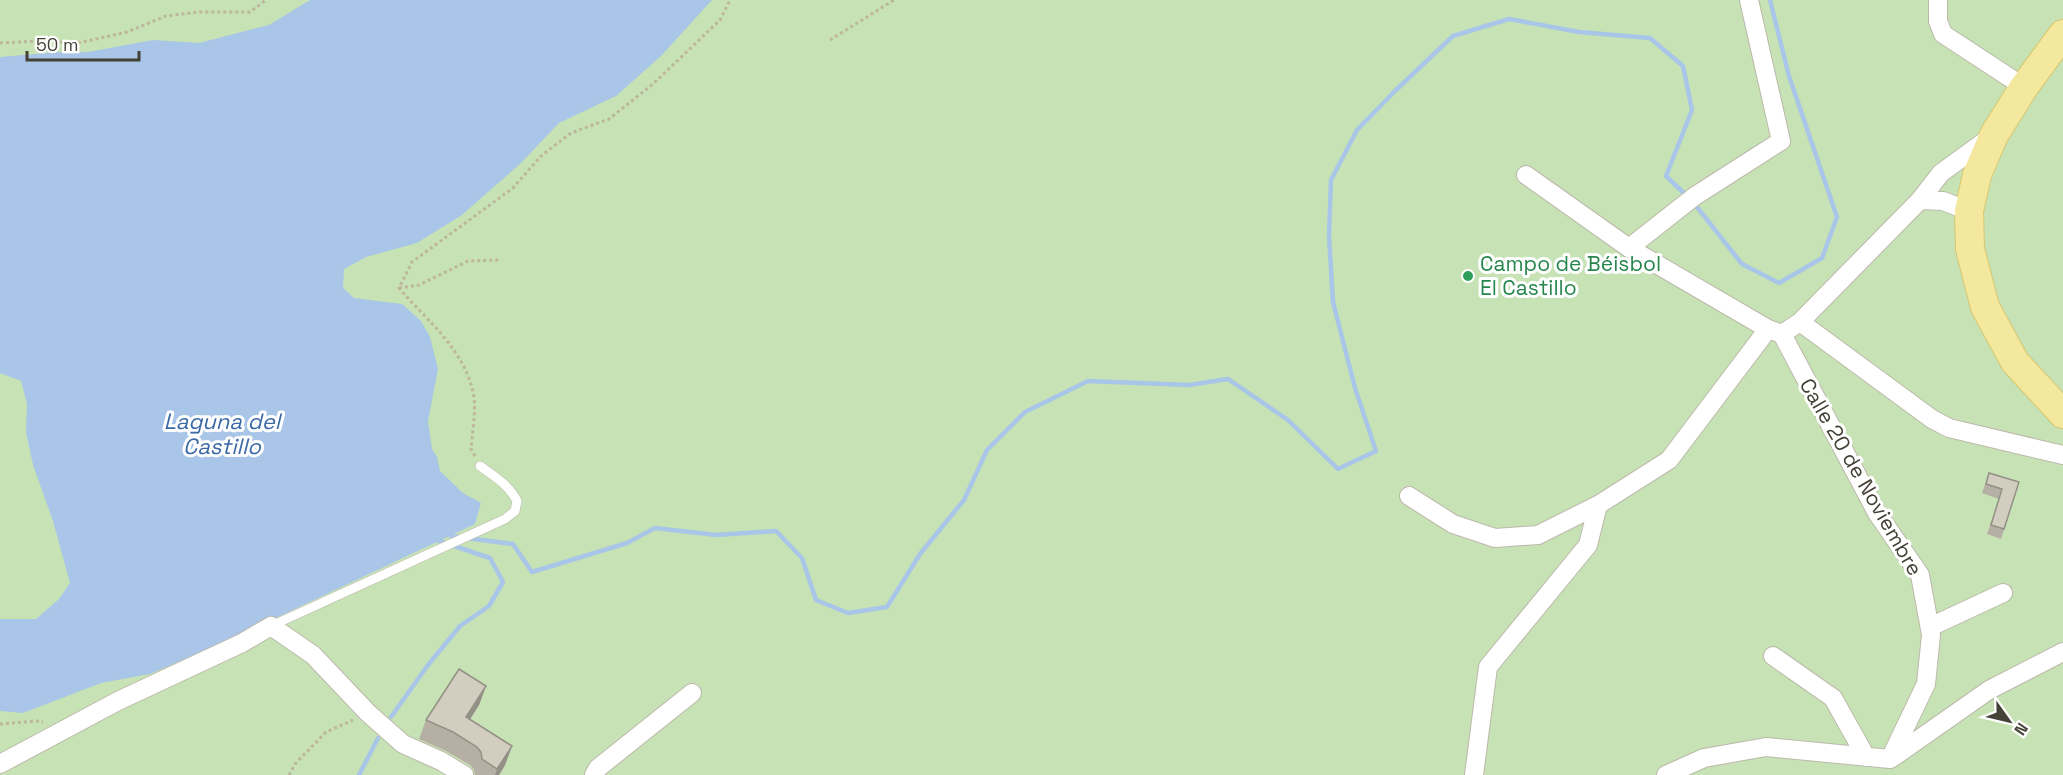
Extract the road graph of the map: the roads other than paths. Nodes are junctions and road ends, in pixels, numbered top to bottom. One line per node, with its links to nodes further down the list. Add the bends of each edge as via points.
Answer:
1 (1749, 0): 9 (street, via 1780,141 1695,196)
2 (1938, 0): 4 (street, via 1938,21 1943,34)
3 (2063, 34): 4 (main road)
4 (2024, 87): 5 (main road)
5 (1994, 135): 7 (street, via 1941,173); 8 (main road, via 1977,176)
6 (1526, 175): 9 (street)
7 (1920, 200): 8 (street, via 1943,201); 10 (street)
8 (1969, 210): 12 (main road, via 1970,249 1985,307 2015,362)
9 (1629, 248): 11 (street)
10 (1800, 322): 11 (street); 13 (street, via 1932,419 1950,428)
11 (1775, 332): 16 (street, via 1669,460); 19 (street, Calle 20 de Noviembre, via 1877,513 1920,576)
12 (2063, 414)
13 (2063, 455)
14 (480, 466): 18 (lane, via 512,491 517,501 515,511 505,519)
15 (1409, 496): 16 (street, via 1453,524 1495,538 1538,535)
16 (1598, 505): 28 (street, via 1588,545 1488,667)
17 (2003, 593): 19 (street)
18 (271, 626): 24 (street); 26 (street, via 313,655 403,744)
19 (1930, 627): 25 (street, Calle 20 de Noviembre, via 1926,684)
20 (2063, 652): 25 (street, via 1989,690)
21 (1773, 656): 23 (street, via 1833,698)
22 (692, 693): 27 (street)
23 (1866, 756): 25 (street); 29 (street, via 1766,747 1704,758)
24 (0, 764)
25 (1892, 767)
26 (464, 775)
27 (594, 775)
28 (1474, 775)
29 (1666, 775)

